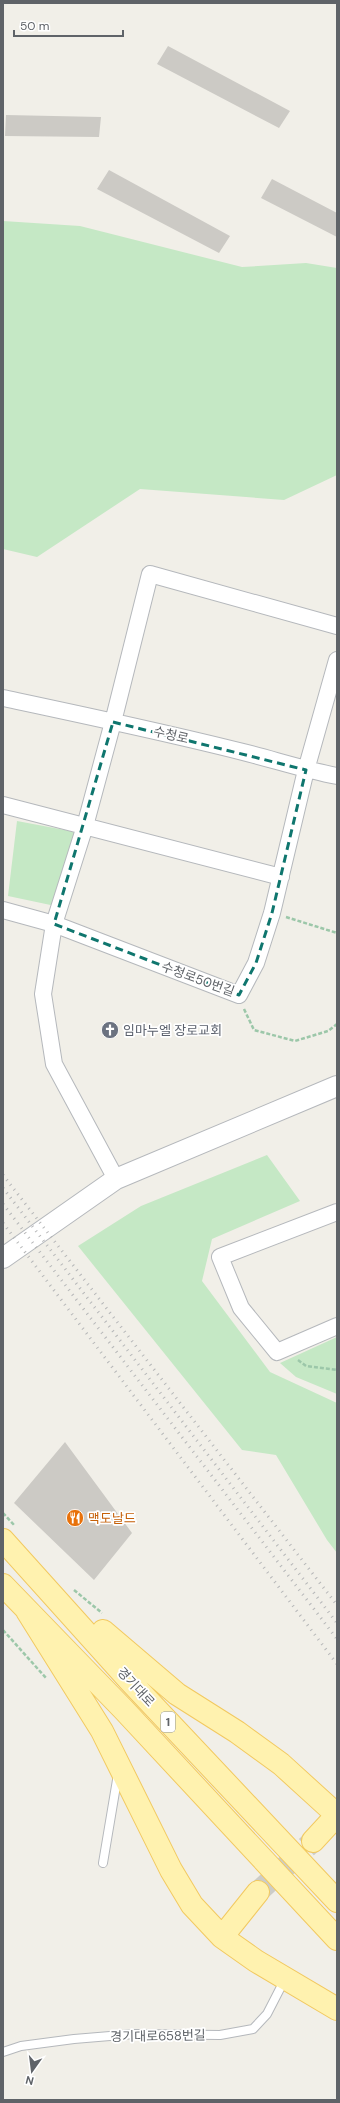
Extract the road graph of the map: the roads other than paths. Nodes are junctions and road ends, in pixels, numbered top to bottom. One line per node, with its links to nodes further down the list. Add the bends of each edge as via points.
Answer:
1 (337, 626): 4 (street, via 150,574)
2 (337, 660): 5 (street, 수청로50번길)
3 (3, 698): 4 (street, 수청로)
4 (113, 722): 5 (street, 수청로, via 244,752); 8 (street)
5 (306, 770): 6 (street, 수청로); 9 (street, 수청로50번길)
6 (337, 776)
7 (3, 805): 8 (street)
8 (85, 826): 9 (street); 11 (street)
9 (281, 878): 11 (street, 수청로50번길, via 256,963 239,995)
10 (3, 910): 11 (street, 수청로50번길)
11 (54, 924): 13 (street, via 43,994 54,1064)
12 (337, 1086): 13 (street)
13 (116, 1179): 15 (street)
14 (337, 1212): 16 (street, via 220,1257 241,1308 276,1352)
15 (3, 1258)
16 (337, 1326)
17 (3, 1540): 19 (main road, 경기대로 / 1)
18 (3, 1585): 20 (main road, 경기대로 / 1)
19 (52, 1592): 22 (main road, via 83,1613 124,1652 177,1694 281,1764); 26 (main road, 경기대로 / 1, via 128,1679)
20 (28, 1611): 21 (main road, via 102,1731); 28 (main road, 경기대로 / 1)
21 (119, 1764): 24 (lane); 27 (main road, via 178,1882 192,1905)
22 (337, 1815): 23 (main road)
23 (313, 1841)
24 (102, 1863)
25 (258, 1892): 27 (main road)
26 (337, 1901)
27 (222, 1937): 29 (main road)
28 (337, 1939)
29 (286, 1979): 30 (main road); 31 (lane, 경기대로658번길, via 267,2014 253,2029 220,2035 134,2034 74,2039 21,2046)
30 (337, 2009)
31 (3, 2052)

